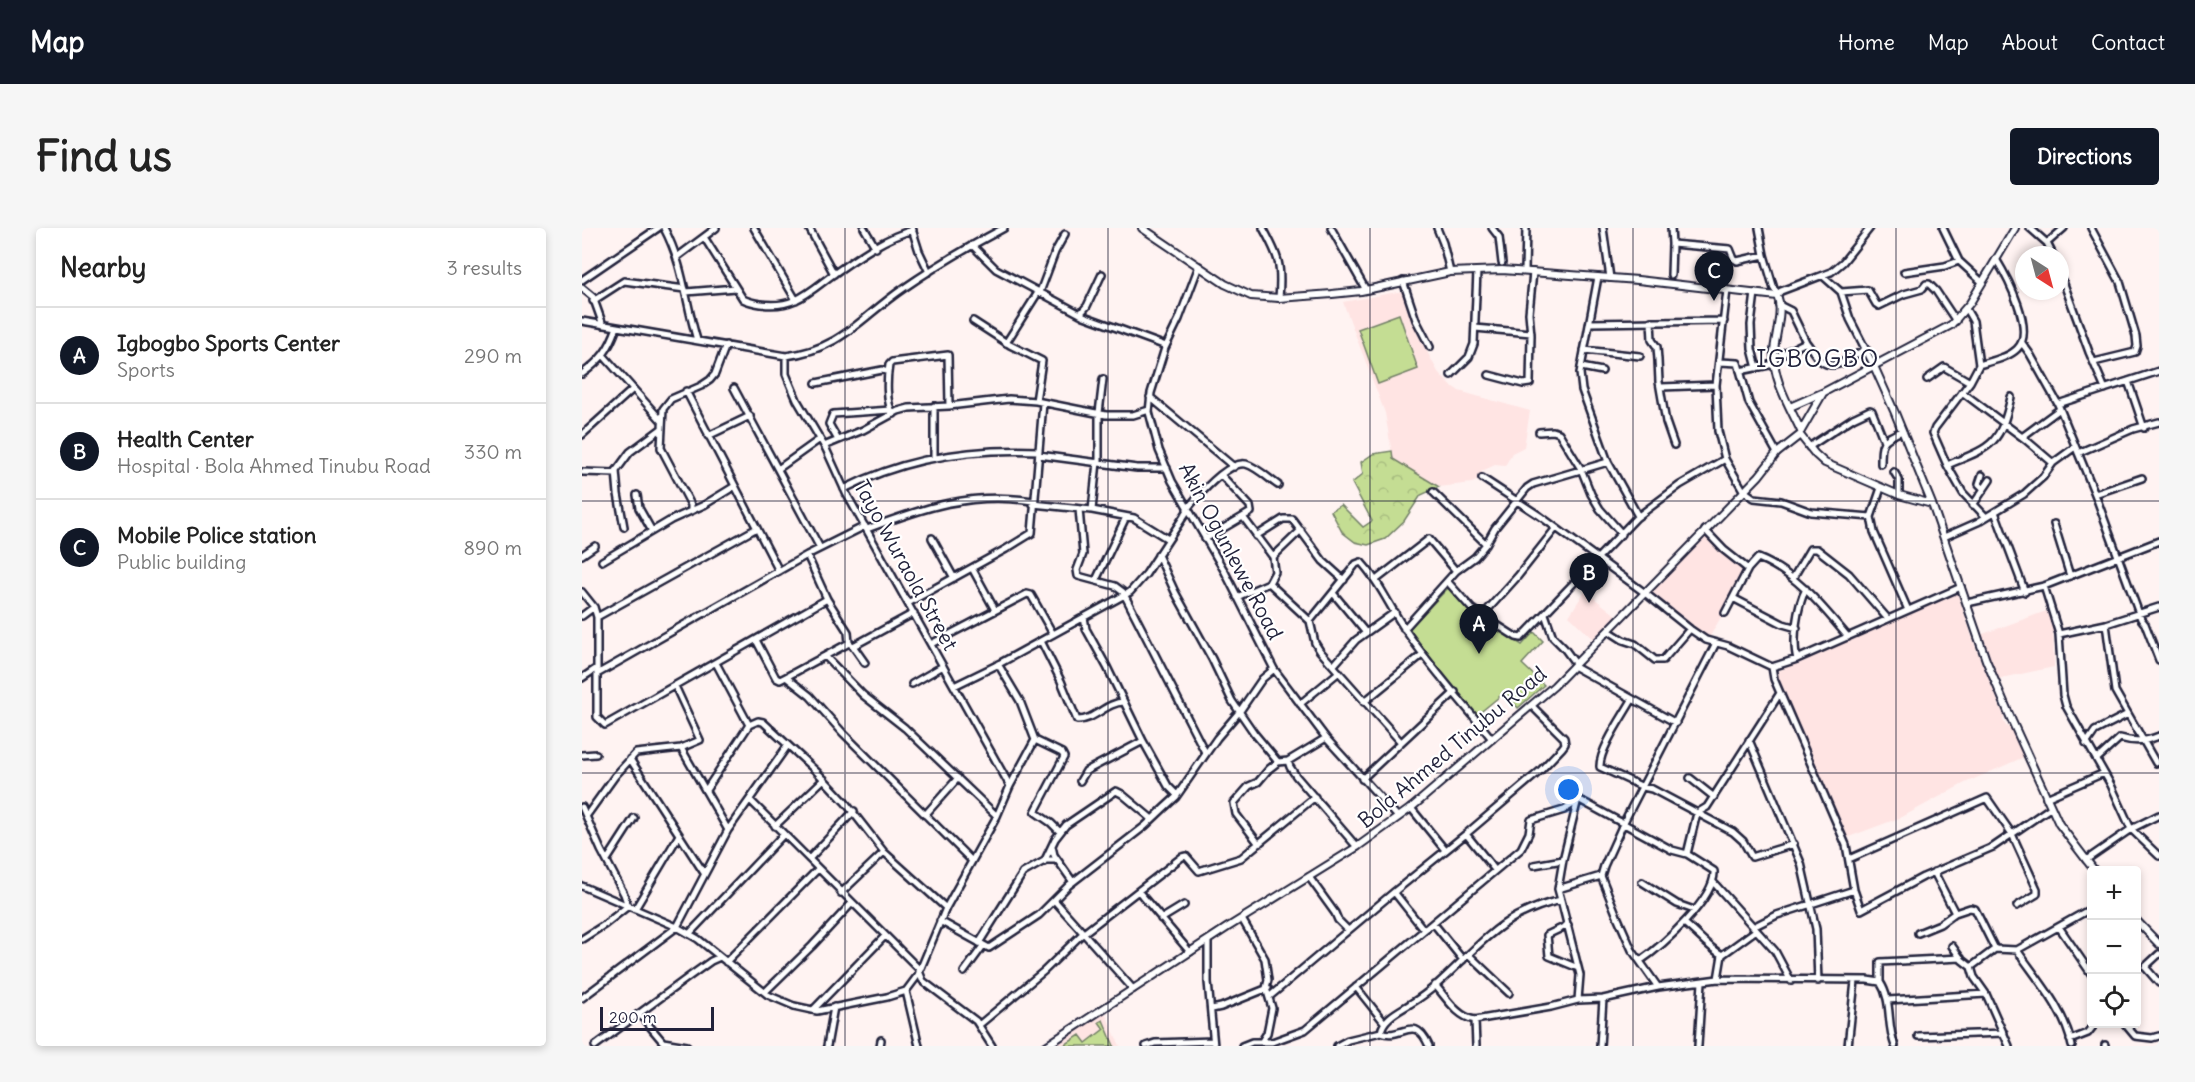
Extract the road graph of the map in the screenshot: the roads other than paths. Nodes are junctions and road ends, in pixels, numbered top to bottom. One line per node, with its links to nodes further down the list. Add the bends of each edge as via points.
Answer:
1 (658, 228): 49 (street)
2 (664, 228): 32 (street)
3 (716, 228): 25 (street)
4 (754, 228): 63 (street)
5 (809, 228): 43 (street)
6 (864, 228): 30 (street)
7 (1004, 228): 28 (street)
8 (1263, 228): 62 (street, via 1280,264)
9 (1331, 228): 54 (street)
10 (1437, 228): 40 (street)
11 (1492, 228): 35 (street, via 1499,237)
12 (1526, 228): 38 (street)
13 (1603, 228): 48 (street)
14 (1671, 228): 27 (street)
15 (1759, 228): 31 (street)
16 (1870, 228): 46 (street, via 1843,262)
17 (1943, 228): 34 (street)
18 (2015, 228): 33 (main road)
19 (2030, 228): 26 (street)
20 (2064, 228): 26 (street)
21 (2091, 228): 92 (street, via 2120,282 2137,346 2134,352)
22 (912, 229): 30 (street); 39 (street)
23 (1146, 229): 36 (main road)
24 (1065, 234): 57 (street)
25 (704, 237): 32 (street); 53 (street)
26 (2047, 243): 29 (street)
27 (1672, 244): 31 (street, via 1730,249 1737,261); 45 (street)
28 (972, 245): 39 (street); 57 (street, via 996,269)
29 (2048, 246)
30 (876, 248): 43 (street)
31 (1764, 255): 60 (street)
32 (677, 257): 56 (street)
33 (1996, 259): 51 (main road); 81 (street, via 2014,292 2024,329)
34 (1959, 261): 42 (street); 51 (street)
35 (1502, 263)
36 (1199, 266): 62 (main road, via 1243,294); 83 (street, Akin Ogunlewe Road)
37 (1477, 271): 38 (main road); 40 (main road); 76 (street)
38 (1525, 271): 41 (main road)
39 (929, 272): 88 (street, via 841,337 823,347)
40 (1450, 272): 50 (main road)
41 (1533, 272): 47 (main road); 77 (street)
42 (1904, 272)
43 (834, 274): 63 (street)
44 (1102, 274): 67 (street)
45 (1671, 275)
46 (1823, 276): 58 (street); 60 (street)
47 (1598, 277): 48 (main road); 73 (street)
48 (1611, 278): 55 (main road)
49 (582, 280)
50 (1403, 281): 54 (main road); 84 (street)
51 (1982, 282): 66 (main road)
52 (582, 288): 64 (street)
53 (736, 288): 56 (street); 63 (street, via 749,302 777,306)
54 (1366, 290): 62 (main road)
55 (1727, 290): 59 (main road); 71 (street)
56 (685, 291): 64 (street, via 624,281); 78 (street)
57 (1039, 291): 67 (street); 80 (street)
58 (1841, 292): 72 (street, via 1871,291 1879,306 1929,284); 85 (street)
59 (1755, 293): 60 (main road); 96 (street, via 1751,325)
60 (1777, 294): 65 (main road)
61 (2069, 297): 92 (street)
62 (1280, 298)
63 (796, 300)
64 (593, 301): 74 (street)
65 (1779, 305): 79 (street, via 1789,308); 90 (main road)
66 (1966, 309): 72 (main road); 93 (street, via 1973,321)
67 (1080, 314): 83 (street)
68 (582, 321): 74 (street)
69 (973, 321): 80 (street)
70 (1651, 321): 71 (street); 73 (street); 110 (street)
71 (1724, 321): 91 (street)
72 (1956, 321): 94 (main road)
73 (1590, 323): 86 (street)
74 (603, 325): 75 (street)
75 (617, 327): 78 (street); 87 (street)
76 (1475, 328): 77 (street); 102 (street, via 1468,357)
77 (1531, 333): 103 (street, via 1529,384)
78 (697, 340): 82 (street)
79 (1806, 342): 85 (street, via 1827,364 1838,365); 90 (street)
80 (1006, 343): 119 (street, via 1042,361)
81 (2022, 344): 93 (street, via 2014,352); 124 (street)
82 (726, 345): 88 (street); 114 (street, via 716,374 701,386)
83 (1166, 346): 117 (street, Akin Ogunlewe Road)
84 (1430, 347)
85 (1866, 349): 94 (street)
86 (1584, 350): 89 (street); 95 (street)
87 (604, 356): 101 (street); 112 (street)
88 (786, 356): 140 (street, Tayo Wuraola Street, via 786,374)
89 (1640, 356)
90 (1774, 361): 96 (street); 123 (main road)
91 (1720, 362): 98 (street, via 1736,362); 109 (street)
92 (2094, 362): 113 (street)
93 (1979, 365): 107 (street)
94 (1874, 366): 115 (main road); 134 (main road)
95 (1581, 367): 97 (street); 152 (street, via 1582,390)
96 (1757, 368): 98 (street)
97 (1602, 371)
98 (1740, 371): 148 (street, via 1751,408)
99 (2159, 371): 106 (street)
100 (888, 372): 108 (street); 122 (street, via 892,362 948,355); 126 (street)
101 (582, 374)
102 (1451, 375)
103 (1489, 375)
104 (1103, 379): 127 (street)
105 (1927, 379): 107 (street, via 1944,367)
106 (2128, 381): 113 (street); 132 (street)
107 (1970, 382): 116 (street)
108 (816, 383)
109 (1716, 386): 110 (street); 150 (street, via 1718,431)
110 (1661, 387): 143 (street)
111 (734, 388): 128 (street)
112 (633, 389): 129 (street); 137 (street)
113 (2105, 389): 124 (street)
114 (686, 391): 129 (street, via 666,404); 138 (street)
115 (1824, 392): 123 (main road); 136 (main road)
116 (1962, 392): 131 (street); 155 (street, via 1934,432)
117 (1150, 397): 125 (street, Akin Ogunlewe Road); 156 (street)
118 (2011, 397): 131 (street)
119 (1036, 401): 120 (street); 122 (street, via 1002,399)
120 (1043, 403): 127 (street); 147 (street)
121 (934, 406): 122 (street); 126 (street); 149 (street)
122 (949, 406)
123 (1790, 407): 136 (main road)
124 (2059, 407): 139 (street); 146 (street)
125 (1149, 410): 127 (street, via 1133,415); 157 (street, Akin Ogunlewe Road)
126 (893, 412): 141 (street); 141 (street, via 833,414 829,424)
127 (1099, 413): 151 (street)
128 (750, 416): 138 (street); 158 (street)
129 (661, 420): 133 (street)
130 (2159, 422): 132 (street)
131 (2005, 424): 139 (street); 155 (street, via 1984,449)
132 (2144, 428): 146 (street)
133 (661, 429): 162 (street, via 623,459); 182 (street, via 661,448)
134 (1902, 431): 142 (street); 180 (main road)
135 (1539, 432): 159 (street, via 1558,433)
136 (1800, 433): 145 (main road); 148 (main road, Bola Ahmed Tinubu Road)
137 (582, 435)
138 (708, 436): 169 (street)
139 (2022, 437): 153 (street)
140 (820, 439): 144 (street, Tayo Wuraola Street); 158 (street)
141 (838, 440): 144 (street)
142 (1884, 441): 145 (street, via 1870,410); 154 (street, via 1880,447)
143 (1674, 445)
144 (824, 446): 171 (street, Tayo Wuraola Street)
145 (1808, 446): 170 (main road, via 1826,463)
146 (2076, 450): 153 (street); 175 (street)
147 (1039, 453): 149 (street, via 975,452); 151 (street); 179 (street)
148 (1777, 453): 173 (main road, Bola Ahmed Tinubu Road)
149 (934, 458): 171 (street, via 869,477)
150 (1725, 459): 173 (street); 187 (street)
151 (1098, 462): 157 (street); 185 (street)
152 (1608, 462): 159 (street); 187 (street)
153 (2053, 463): 186 (street, via 2024,494)
154 (1881, 464)
155 (1947, 465): 181 (street, via 1962,493)
156 (1234, 467): 163 (street); 168 (street, via 1246,464)
157 (1167, 468): 184 (street, Akin Ogunlewe Road)
158 (778, 469): 209 (street)
159 (1581, 469): 178 (street, via 1530,485); 200 (street, via 1600,509)
160 (582, 472): 162 (street)
161 (1894, 472): 177 (street, via 1899,480)
162 (616, 473): 193 (street)
163 (1221, 475): 184 (street, via 1207,485); 190 (street, via 1250,506 1251,512)
164 (1982, 475): 172 (street, via 1979,482)
165 (1482, 478): 178 (street)
166 (2142, 478): 175 (street)
167 (1990, 480): 172 (street)
168 (1278, 485)
169 (735, 486): 182 (street); 194 (street)
170 (1881, 488): 177 (main road); 188 (street)
171 (844, 489): 195 (street, Tayo Wuraola Street)
172 (1984, 489): 181 (street)
173 (1743, 490): 188 (street, via 1754,498 1781,501 1811,512); 198 (main road, Bola Ahmed Tinubu Road)
174 (1433, 492): 207 (street)
175 (2095, 494): 215 (street)
176 (637, 495): 199 (street, via 639,508)
177 (1899, 495): 180 (main road)
178 (1516, 500): 196 (street); 207 (street)
179 (1033, 502): 183 (street); 195 (street, via 1006,497 961,501 924,508); 217 (street, via 1033,528 1029,536)
180 (1932, 504): 202 (main road)
181 (1973, 504): 191 (street)
182 (693, 508): 199 (street)
183 (1079, 509): 185 (street); 224 (street, via 1083,554 1077,573)
184 (1188, 509): 204 (street); 205 (street, Akin Ogunlewe Road)
185 (1092, 510): 189 (street)
186 (1995, 512): 191 (street); 233 (street)
187 (1638, 516): 200 (street)
188 (1871, 516): 245 (street, via 1874,532)
189 (1126, 517): 204 (street); 224 (street)
190 (1243, 517): 201 (street); 205 (street)
191 (1986, 517): 202 (street)
192 (2054, 524): 221 (street)
193 (624, 527)
194 (757, 528): 219 (street); 253 (street)
195 (866, 528): 209 (street); 240 (street, Tayo Wuraola Street)
196 (1556, 528): 214 (street); 252 (street)
197 (1300, 530): 201 (street, via 1292,519 1283,519); 213 (street); 225 (street, via 1323,561)
198 (1705, 530): 218 (street); 235 (main road, Bola Ahmed Tinubu Road)
199 (652, 531): 216 (street)
200 (1622, 534): 214 (street)
201 (1256, 536): 213 (street)
202 (1944, 537): 229 (main road)
203 (932, 538): 222 (street)
204 (1168, 538): 212 (street)
205 (1205, 539): 237 (street, Akin Ogunlewe Road)
206 (2159, 541): 215 (street)
207 (1486, 544): 220 (street)
208 (595, 546): 210 (street)
209 (820, 548): 211 (street)
210 (582, 555)
211 (807, 555): 219 (street); 239 (street)
212 (1158, 555): 236 (street); 297 (street)
213 (1273, 557): 228 (street, via 1275,572)
214 (1596, 558): 235 (street); 249 (street)
215 (2117, 558): 221 (street); 250 (street)
216 (602, 561)
217 (972, 568): 222 (street); 244 (street)
218 (1748, 569): 223 (street, via 1758,558); 238 (street)
219 (779, 571): 283 (street)
220 (1456, 571): 226 (street, via 1428,540); 227 (street)
221 (2070, 576): 230 (street)
222 (954, 578): 240 (street)
223 (1794, 578): 231 (street); 255 (street, via 1810,549 1817,549 1849,574)
224 (1096, 580): 236 (street, via 1121,589)
225 (1344, 580): 226 (street, via 1361,562); 234 (street)
226 (1376, 580): 246 (street)
227 (1447, 581): 252 (street); 259 (street)
228 (1269, 583): 237 (street); 256 (street)
229 (1961, 586): 241 (main road); 245 (street)
230 (2044, 586): 233 (street); 264 (street)
231 (1806, 589): 258 (street, via 1800,600); 265 (street)
232 (582, 592): 243 (street)
233 (2025, 592): 241 (street)
234 (1333, 593): 256 (street); 262 (street)
235 (1645, 593): 260 (street); 261 (main road, Bola Ahmed Tinubu Road)
236 (1125, 596): 254 (street); 314 (street)
237 (1237, 597): 282 (street, Akin Ogunlewe Road)
238 (1733, 598): 248 (street); 258 (street)
239 (827, 599): 266 (street); 270 (street, via 848,632)
240 (908, 603): 247 (street, Tayo Wuraola Street)
241 (1967, 603): 332 (main road, via 1986,660)
242 (2159, 607): 250 (street)
243 (594, 608): 251 (street); 253 (street)
244 (995, 610): 263 (street, via 1030,594); 269 (street)
245 (1908, 610): 255 (street)
246 (1395, 612): 259 (street); 262 (street)
247 (914, 613): 269 (street, Tayo Wuraola Street); 270 (street)
248 (1725, 613)
249 (1545, 614): 252 (street, via 1519,639); 279 (street, via 1553,637)
250 (2139, 614): 257 (street); 274 (street)
251 (582, 616)
252 (1482, 616)
253 (597, 617): 283 (street)
254 (1084, 617): 263 (street); 292 (street, via 1086,629)
255 (1888, 619): 265 (street)
256 (1310, 621): 278 (street, via 1315,643)
257 (2106, 624): 264 (street); 298 (street, via 2113,684)
258 (1797, 628): 273 (street)
259 (1404, 629): 271 (street)
260 (1690, 629): 261 (street, via 1659,661); 268 (street)
261 (1609, 631): 279 (main road, Bola Ahmed Tinubu Road)
262 (1366, 633): 278 (street)
263 (1053, 634): 267 (street)
264 (2059, 634): 309 (street, via 2063,695)
265 (1848, 637): 273 (street)
266 (756, 640): 275 (street); 285 (street, via 776,678)
267 (1041, 641): 277 (street); 292 (street, via 1077,720)
268 (1716, 643): 281 (street); 299 (street)
269 (931, 644): 280 (street, Tayo Wuraola Street)
270 (851, 645): 272 (street); 276 (street)
271 (1423, 654): 290 (street); 294 (street)
272 (825, 656): 285 (street); 321 (street, via 863,695)
273 (1797, 659): 281 (street)
274 (2159, 660)
275 (716, 663): 288 (street); 300 (street)
276 (865, 663)
277 (998, 664): 289 (street); 304 (street, via 1020,701)
278 (1334, 665): 284 (street)
279 (1574, 665): 293 (street); 296 (main road, Bola Ahmed Tinubu Road)
280 (943, 666): 287 (street); 289 (street, Tayo Wuraola Street)
281 (1772, 667): 291 (street)
282 (1274, 669): 295 (street, Akin Ogunlewe Road); 297 (street)
283 (597, 671): 286 (street); 288 (street, via 597,717 605,725)
284 (1339, 672): 294 (street); 295 (street)
285 (786, 677): 341 (street, via 810,696)
286 (582, 678)
287 (912, 684)
288 (675, 686): 311 (street, via 700,738)
289 (954, 686): 326 (street, Tayo Wuraola Street)
290 (1455, 692): 303 (street); 307 (street)
291 (1780, 693): 305 (street); 364 (street, via 1841,830)
292 (1122, 700): 306 (street)
293 (1632, 700): 299 (street); 327 (street, via 1599,766)
294 (1364, 702): 307 (street)
295 (1300, 704): 302 (street, Akin Ogunlewe Road)
296 (1532, 706): 303 (main road, Bola Ahmed Tinubu Road); 354 (street, via 1562,735 1565,744 1540,771)
297 (1239, 711): 314 (street); 318 (street)
298 (2128, 714): 308 (street); 309 (street, via 2095,731)
299 (1676, 723): 327 (street)
300 (749, 725): 310 (street, via 763,722); 328 (street)
301 (2159, 736): 308 (street)
302 (1326, 738): 317 (street); 324 (street, Akin Ogunlewe Road)
303 (1492, 739): 336 (main road, Bola Ahmed Tinubu Road)
304 (1035, 740): 326 (street); 351 (street, via 1064,757 1035,812)
305 (1749, 740): 331 (street); 357 (street)
306 (1143, 741): 325 (street, via 1086,771); 329 (street)
307 (1400, 741): 324 (street)
308 (2144, 741): 316 (street, via 2120,738); 319 (street)
309 (2086, 744): 316 (street)
310 (788, 745): 323 (street); 333 (street)
311 (681, 748): 315 (street, via 636,753); 328 (street)
312 (582, 754): 313 (street)
313 (596, 754)
314 (1206, 754): 329 (street)
315 (630, 759): 340 (street); 352 (street)
316 (2097, 759): 320 (street)
317 (1288, 760): 318 (street); 330 (street)
318 (1278, 762): 356 (street, via 1249,786 1234,805 1236,814)
319 (2156, 763)
320 (2104, 773): 332 (street); 349 (street)
321 (958, 778): 341 (street); 343 (street)
322 (1690, 778): 331 (street)
323 (824, 779): 338 (street); 348 (street)
324 (1362, 779): 344 (street, Akin Ogunlewe Road)
325 (1080, 781)
326 (1010, 786): 343 (street)
327 (1643, 787): 339 (street); 347 (street)
328 (706, 790): 350 (street)
329 (1177, 795): 346 (street)
330 (1315, 797): 356 (street); 359 (street)
331 (1714, 797): 339 (street)
332 (2046, 798): 337 (main road)
333 (750, 800): 348 (street); 350 (street)
334 (1577, 802): 347 (street, via 1583,800); 368 (street); 375 (street, via 1531,820 1521,849)
335 (582, 807): 340 (street)
336 (1411, 808): 344 (main road, Bola Ahmed Tinubu Road); 360 (street)
337 (2050, 808): 355 (street); 369 (main road)
338 (854, 811): 361 (street); 365 (street)
339 (1697, 813): 357 (street, via 1733,832 1752,857); 362 (street)
340 (586, 815): 366 (street)
341 (926, 815): 370 (street)
342 (2159, 815): 349 (street)
343 (997, 816): 370 (street)
344 (1398, 817): 359 (main road, Bola Ahmed Tinubu Road)
345 (634, 818): 366 (street)
346 (1152, 819): 351 (street, via 1116,791); 380 (street)
347 (1623, 824): 362 (street); 378 (street)
348 (775, 825): 353 (street)
349 (2131, 829): 363 (street); 369 (street)
350 (728, 830): 377 (street)
351 (1060, 832): 358 (street)
352 (679, 834): 377 (street); 397 (street)
353 (784, 834): 365 (street); 414 (street)
354 (1466, 834): 360 (street); 375 (street)
355 (2012, 834): 364 (street, via 1987,798); 376 (street, via 1993,847); 395 (street, via 2038,892)
356 (1259, 844): 386 (street, via 1240,858 1199,871 1184,856)
357 (1794, 844): 392 (street)
358 (1052, 846): 367 (street); 371 (street)
359 (1357, 847): 379 (main road, Bola Ahmed Tinubu Road)
360 (1445, 850): 387 (street)
361 (884, 852): 388 (street); 396 (street)
362 (1687, 854): 382 (street, via 1712,868)
363 (2159, 856)
364 (1849, 858): 385 (street)
365 (809, 859): 374 (street)
366 (607, 860): 394 (street)
367 (1058, 860): 371 (street); 380 (street)
368 (1563, 860): 372 (street); 384 (street)
369 (2086, 860): 373 (main road)
370 (972, 861): 396 (street)
371 (1044, 862): 420 (street, via 1023,873)
372 (1534, 864)
373 (2091, 866)
374 (818, 869): 388 (street); 434 (street)
375 (1495, 870): 405 (street)
376 (1934, 872): 385 (street, via 1861,910); 400 (street)
377 (704, 873): 408 (street)
378 (1601, 876): 384 (street); 433 (street)
379 (1309, 877): 402 (main road, Bola Ahmed Tinubu Road); 411 (street)
380 (1073, 882): 389 (street)
381 (1642, 882): 398 (street)
382 (1714, 883): 398 (street); 410 (street)
383 (582, 886): 394 (street)
384 (1558, 889): 390 (street)
385 (1854, 890): 392 (street)
386 (1139, 892): 401 (street); 415 (street)
387 (1394, 892): 411 (street); 412 (street)
388 (842, 893): 391 (street)
389 (1054, 900): 415 (street); 420 (street, via 993,947)
390 (1561, 900): 406 (street); 427 (street, via 1516,916)
391 (852, 903): 416 (street); 456 (street)
392 (1810, 903): 410 (street, via 1776,915); 443 (street, via 1816,929)
393 (1184, 905): 401 (street)
394 (628, 906): 397 (street); 417 (street)
395 (2017, 906)
396 (946, 908): 403 (street)
397 (635, 909): 408 (street)
398 (1694, 910): 404 (street)
399 (2087, 910): 409 (street)
400 (1956, 913): 413 (street); 422 (street, via 1975,909)
401 (1161, 919): 425 (street)
402 (1242, 919): 418 (main road, Bola Ahmed Tinubu Road); 452 (street, via 1265,959)
403 (940, 921): 420 (street); 437 (street)
404 (1684, 923): 428 (street); 433 (street)
405 (1434, 924): 412 (street); 431 (street)
406 (1568, 925): 436 (street); 436 (street, via 1547,935 1549,956)
407 (2141, 925): 419 (main road)
408 (677, 927): 414 (street); 460 (street)
409 (2059, 927): 423 (street); 439 (street)
410 (1754, 929): 428 (street); 442 (street, via 1775,951)
411 (1348, 930): 454 (street)
412 (1424, 930): 450 (street)
413 (1918, 933)
414 (689, 934): 424 (street)
415 (1083, 934): 453 (street); 470 (street)
416 (885, 936): 437 (street); 466 (street)
417 (582, 939)
418 (1208, 942): 425 (main road, Bola Ahmed Tinubu Road); 465 (street)
419 (2159, 944)
420 (981, 945): 438 (street)
421 (1952, 946): 430 (street)
422 (1995, 949): 423 (street); 435 (street)
423 (2017, 950): 479 (street, via 2053,1003)
424 (714, 952): 429 (street); 432 (street)
425 (1190, 952): 453 (main road, Bola Ahmed Tinubu Road)
426 (2159, 954): 448 (street, via 2145,967)
427 (1469, 955): 431 (street); 457 (street)
428 (1722, 955): 440 (street)
429 (720, 957): 432 (street); 434 (street)
430 (1961, 958): 435 (street); 447 (street, via 1880,962)
431 (1463, 960): 449 (street)
432 (711, 961): 467 (street)
433 (1640, 961): 451 (street)
434 (726, 962): 456 (street)
435 (1971, 967): 458 (street)
436 (1578, 968): 462 (street)
437 (919, 970): 441 (street); 445 (street)
438 (964, 972)
439 (2090, 974)
440 (1718, 980): 442 (street); 446 (street)
441 (923, 981): 445 (street); 470 (street)
442 (1791, 981): 443 (street)
443 (1818, 981): 444 (street)
444 (1855, 981): 447 (street); 493 (street)
445 (913, 982): 455 (street)
446 (1702, 982): 451 (street); 492 (street)
447 (1880, 982): 463 (street)
448 (2159, 983)
449 (1435, 985): 468 (street, via 1460,1014); 469 (street)
450 (1356, 987): 469 (street); 477 (street, via 1305,1030)
451 (1658, 987): 461 (street)
452 (1266, 988): 454 (street); 459 (street); 465 (street)
453 (1133, 989): 485 (main road, Bola Ahmed Tinubu Road)
454 (1275, 990): 459 (street)
455 (906, 991): 464 (street); 483 (street)
456 (765, 992): 466 (street)
457 (1509, 993)
458 (1986, 994): 463 (street); 474 (street)
459 (1269, 997): 477 (street, via 1272,1011)
460 (582, 998)
461 (1603, 999): 462 (street); 491 (street)
462 (1578, 1000): 468 (street)
463 (1888, 1000): 494 (street, via 1887,1018)
464 (834, 1008): 466 (street); 482 (street)
465 (1212, 1009): 478 (street)
466 (813, 1010)
467 (641, 1014): 480 (street); 481 (street, via 663,1042)
468 (1475, 1020): 490 (street)
469 (1384, 1022): 473 (street)
470 (979, 1025): 484 (street)
471 (2092, 1028): 479 (street)
472 (2129, 1028): 476 (street, via 2135,1036)
473 (1381, 1032): 488 (street); 489 (street, via 1390,1035 1405,1029 1419,1030)
474 (2004, 1034): 475 (street); 495 (street)
475 (1918, 1036)
476 (2159, 1036)
477 (1262, 1041): 487 (street)
478 (1214, 1043): 486 (street)
479 (2071, 1043)
480 (595, 1046)
481 (687, 1046)
482 (827, 1046)
483 (919, 1046)
484 (992, 1046)
485 (1046, 1046)
486 (1146, 1046)
487 (1242, 1046)
488 (1337, 1046)
489 (1429, 1046)
490 (1476, 1046)
491 (1600, 1046)
492 (1698, 1046)
493 (1848, 1046)
494 (1895, 1046)
495 (2009, 1046)

